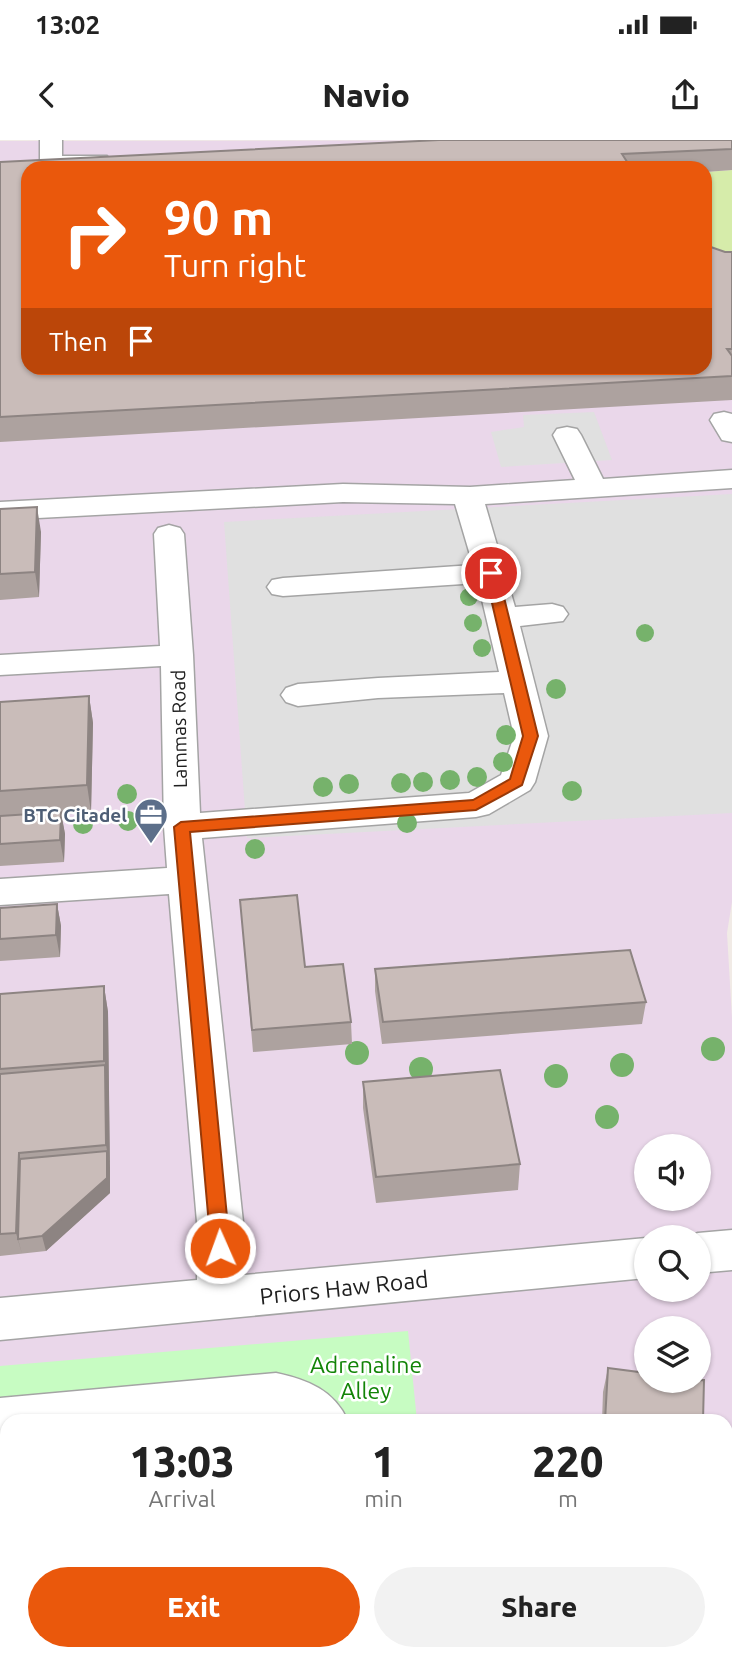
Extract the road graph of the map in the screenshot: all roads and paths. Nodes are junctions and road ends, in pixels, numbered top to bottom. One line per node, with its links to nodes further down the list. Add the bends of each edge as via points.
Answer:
1 (51, 140): 3 (street)
2 (114, 160): 4 (street)
3 (51, 161)
4 (93, 161)
5 (567, 435): 7 (street)
6 (732, 479): 7 (street)
7 (593, 488): 8 (street)
8 (470, 496): 9 (street, via 343,493); 11 (street)
9 (0, 511)
10 (169, 534): 15 (street, Lammas Road)
11 (491, 573): 12 (street); 14 (street)
12 (283, 587)
13 (552, 614): 14 (street)
14 (503, 617): 17 (street)
15 (177, 655): 16 (street); 19 (street, Lammas Road)
16 (0, 665)
17 (519, 682): 18 (street); 19 (street, via 531,736 517,782 476,805)
18 (298, 695)
19 (181, 827): 20 (street, Lammas Road)
20 (187, 880): 21 (street); 25 (street, Lammas Road, via 220,1222)
21 (0, 892)
22 (732, 1250): 23 (street)
23 (711, 1252)
24 (634, 1259): 25 (street, Priors Haw Road)
25 (220, 1300): 26 (street, Priors Haw Road)
26 (0, 1319)
27 (85, 1414): 28 (street, via 276,1396 298,1400)
28 (317, 1414)

